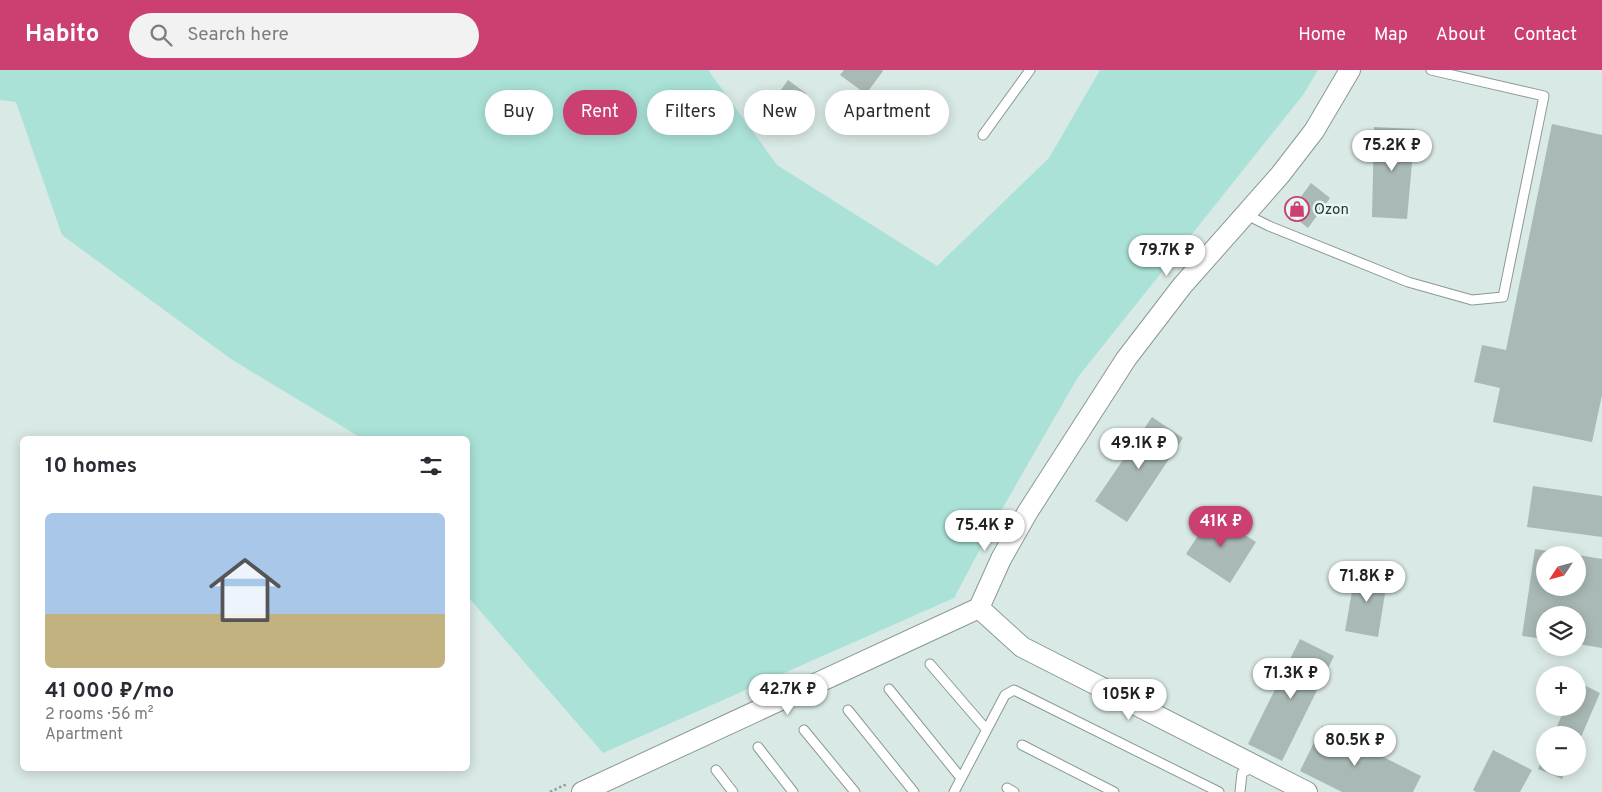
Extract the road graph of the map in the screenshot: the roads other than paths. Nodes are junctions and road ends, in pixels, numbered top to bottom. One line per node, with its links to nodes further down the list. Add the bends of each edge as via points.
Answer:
1 (1030, 70): 4 (lane)
2 (1350, 70): 5 (street, via 1314,132)
3 (1431, 70): 5 (lane, via 1544,96 1504,297 1472,300 1408,282)
4 (984, 134)
5 (1245, 214): 6 (street, via 1182,286 1126,359 1027,513)
6 (979, 608): 14 (street, via 1022,647); 17 (street)
7 (930, 664): 10 (lane)
8 (889, 689): 16 (lane)
9 (848, 710): 21 (lane)
10 (986, 729): 16 (lane); 24 (lane, via 1005,695 1014,690)
11 (804, 730): 20 (lane)
12 (1022, 745): 23 (lane)
13 (758, 747): 19 (lane)
14 (1255, 766): 25 (lane, via 1242,773); 26 (street)
15 (716, 770): 18 (lane)
16 (962, 778): 22 (lane)
17 (588, 791)
18 (733, 792)
19 (793, 792)
20 (855, 792)
21 (914, 792)
22 (954, 792)
23 (1114, 792)
24 (1219, 792)
25 (1240, 792)
26 (1307, 792)

